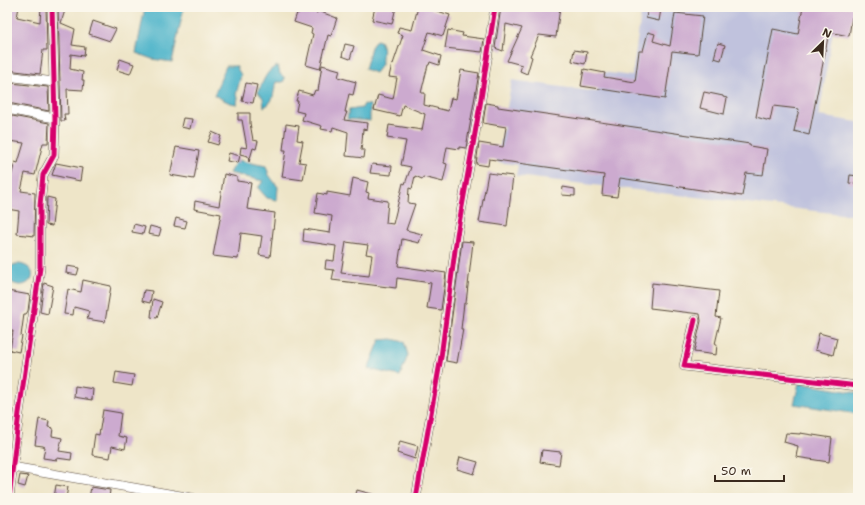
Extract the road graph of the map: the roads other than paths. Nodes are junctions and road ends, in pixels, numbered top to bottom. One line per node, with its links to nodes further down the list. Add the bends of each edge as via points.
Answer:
1 (52, 7): 4 (street)
2 (495, 7): 12 (street, via 457,235 441,357)
3 (7, 76): 4 (street)
4 (54, 82): 6 (street)
5 (7, 109): 6 (street)
6 (55, 118): 9 (street, via 54,155 43,175 40,268)
7 (695, 320): 8 (street, via 684,366)
8 (858, 386)
9 (12, 467): 10 (street); 11 (street)
10 (9, 498)
11 (192, 498)
12 (416, 498)

